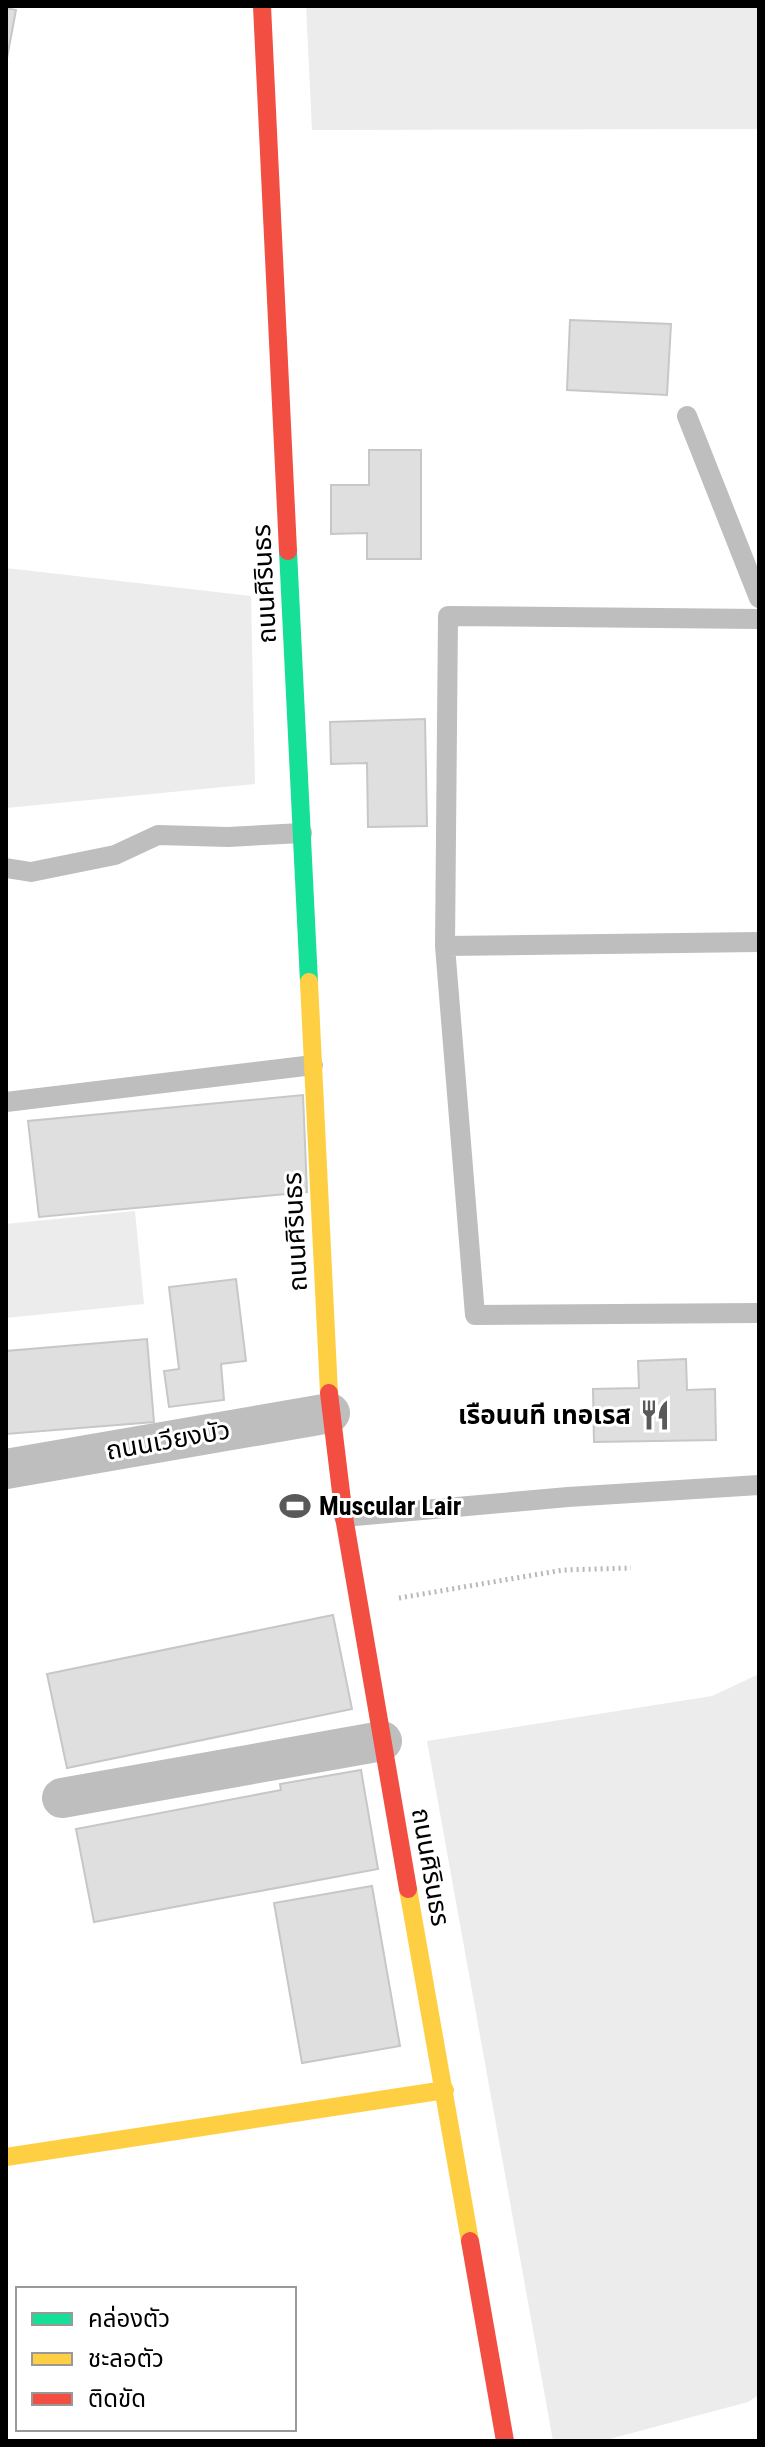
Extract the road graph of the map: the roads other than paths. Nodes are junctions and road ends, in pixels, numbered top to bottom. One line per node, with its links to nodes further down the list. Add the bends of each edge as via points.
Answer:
1 (262, 6): 5 (street, ถนนศิรินธร)
2 (687, 416): 3 (lane)
3 (759, 598)
4 (759, 619): 8 (lane, via 448,616)
5 (302, 833): 6 (lane, via 158,835 115,855 31,872); 9 (street, ถนนศิรินธร)
6 (6, 868)
7 (759, 942): 8 (lane)
8 (445, 946): 11 (lane, via 475,1315)
9 (313, 1065): 10 (lane); 12 (street, ถนนศิรินธร)
10 (6, 1102)
11 (759, 1313)
12 (330, 1413): 13 (street, ถนนเวียงบัว); 15 (street, ถนนศิรินธร)
13 (6, 1469)
14 (759, 1485): 15 (lane)
15 (344, 1517): 16 (street, ถนนศิรินธร)
16 (382, 1741): 17 (street); 18 (street, ถนนศิรินธร)
17 (62, 1798)
18 (445, 2090): 19 (street); 20 (street, ถนนศิรินธร)
19 (6, 2157)
20 (505, 2441)

